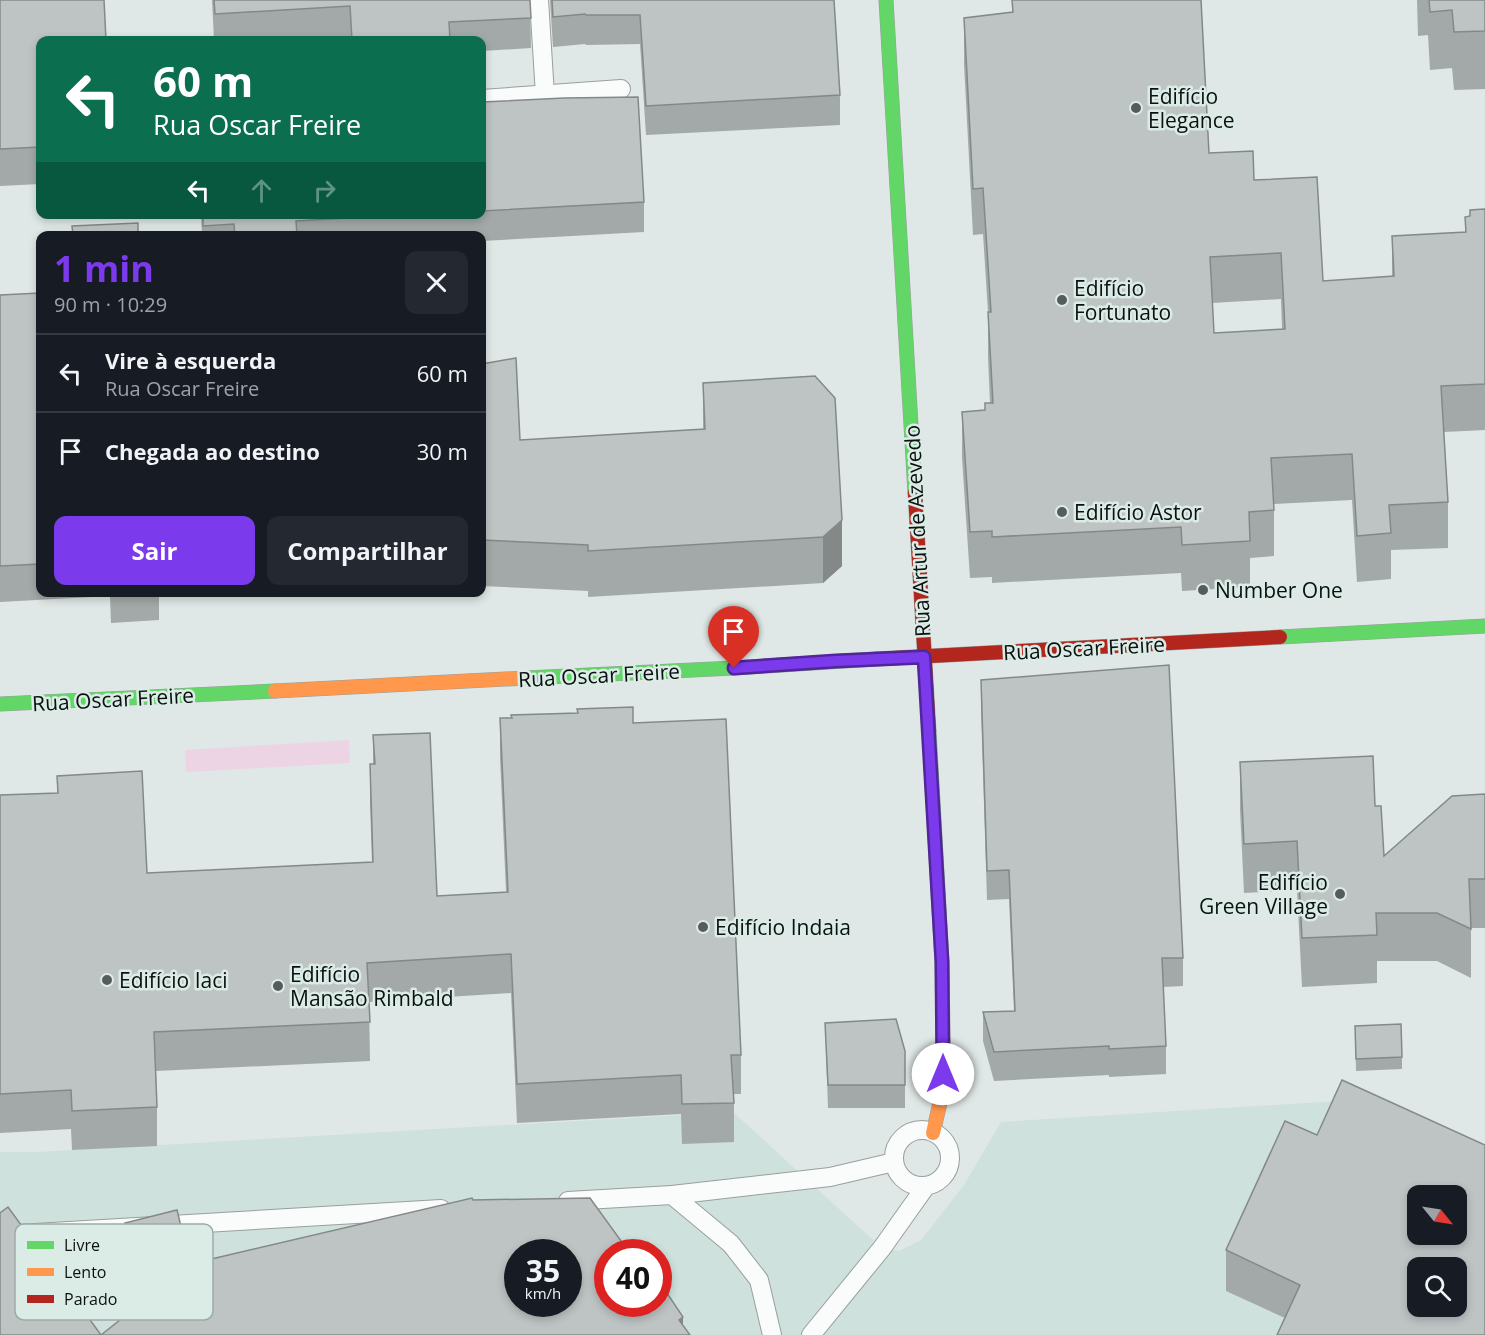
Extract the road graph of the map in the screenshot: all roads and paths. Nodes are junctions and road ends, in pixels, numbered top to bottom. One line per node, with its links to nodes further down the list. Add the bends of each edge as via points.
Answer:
1 (539, 0): 4 (lane)
2 (886, 0): 7 (street, Rua Artur de Azevedo)
3 (621, 89): 4 (lane)
4 (545, 95): 5 (lane)
5 (486, 99)
6 (1485, 626): 7 (street, Rua Oscar Freire)
7 (924, 657): 8 (street, Rua Oscar Freire); 9 (street, Rua Artur de Azevedo, via 942,962 943,1090)
8 (0, 704)
9 (933, 1133): 10 (lane, via 919,1130 905,1136); 11 (lane, via 946,1145 950,1162 942,1178)
10 (894, 1162): 11 (lane, via 902,1179); 12 (lane, via 830,1177)
11 (926, 1186): 19 (lane, via 882,1248)
12 (672, 1195): 13 (lane); 18 (lane, via 731,1244 759,1280)
13 (554, 1202)
14 (460, 1208): 15 (lane)
15 (187, 1224)
16 (15, 1234): 17 (lane)
17 (0, 1235)
18 (772, 1335)
19 (811, 1335)

